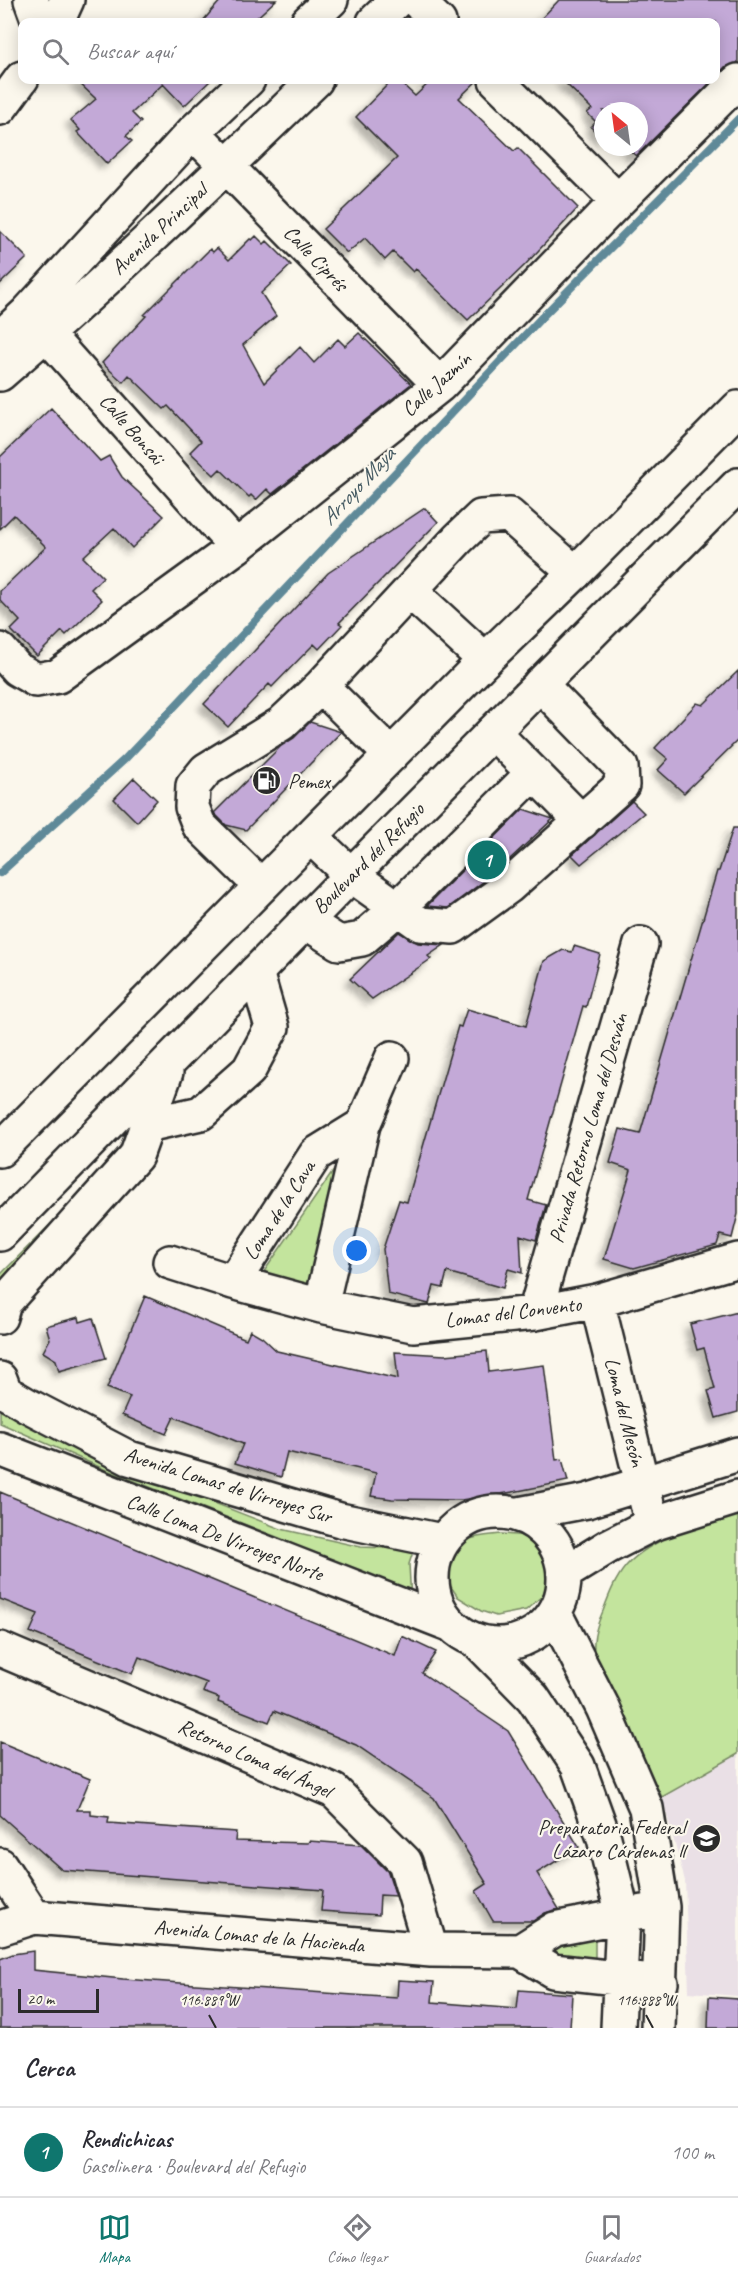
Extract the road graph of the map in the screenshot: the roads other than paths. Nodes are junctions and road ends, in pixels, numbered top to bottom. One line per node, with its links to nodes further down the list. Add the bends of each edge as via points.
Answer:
1 (31, 0): 6 (street)
2 (67, 0): 7 (street)
3 (331, 0): 8 (street)
4 (397, 0): 9 (street)
5 (416, 0): 10 (street)
6 (38, 18)
7 (59, 18)
8 (312, 18)
9 (378, 18)
10 (435, 18)
11 (738, 81): 19 (street, Calle Jazmín)
12 (18, 83): 16 (street)
13 (244, 84): 17 (street, Avenida Principal)
14 (312, 84): 18 (street, Avenida Principal)
15 (500, 84): 19 (street)
16 (0, 108)
17 (193, 132): 18 (street, Calle Ciprés); 20 (street, Avenida Principal)
18 (227, 166): 20 (street, Avenida Principal); 23 (street, Calle Ciprés)
19 (618, 201): 23 (street, Calle Jazmín)
20 (37, 323): 21 (street, Avenida Principal); 22 (street, Avenida Principal); 26 (street, Calle Bonsái)
21 (0, 338)
22 (0, 374)
23 (440, 385): 26 (street, Calle Jazmín)
24 (738, 408): 27 (street)
25 (738, 485): 31 (street, Boulevard del Refugio)
26 (236, 547): 29 (street, Calle Jazmín, via 57,676 36,680 17,669)
27 (575, 573): 28 (street, via 509,515 481,518); 30 (street)
28 (410, 591): 30 (street); 32 (street)
29 (0, 650)
30 (485, 660): 34 (street)
31 (540, 684): 33 (street, Boulevard del Refugio); 36 (street, via 621,767 622,785)
32 (321, 686): 34 (street); 39 (street, via 281,724 206,770 193,786 192,807 199,825)
33 (493, 732): 35 (street); 38 (street, Boulevard del Refugio)
34 (390, 755): 37 (street)
35 (533, 773): 36 (street); 40 (street)
36 (582, 822): 40 (street, via 508,887 453,927 420,924)
37 (311, 837): 38 (street); 39 (street)
38 (351, 875): 40 (street); 41 (street, Boulevard del Refugio)
39 (261, 886): 48 (street)
40 (398, 909): 41 (street, via 362,939 339,943)
41 (306, 922): 43 (street, Boulevard del Refugio)
42 (641, 944): 55 (street, Privada Retorno Loma del Desván)
43 (256, 972): 45 (street, Boulevard del Refugio); 46 (street, via 272,1027 249,1070 201,1113)
44 (392, 1058): 47 (street, Loma de la Cava)
45 (170, 1061): 46 (street); 49 (street, Boulevard del Refugio)
46 (147, 1125): 56 (street, via 136,1156 4,1304)
47 (363, 1125): 52 (street, Loma de la Cava, via 316,1154); 54 (street, Loma de la Cava)
48 (0, 1150)
49 (0, 1234)
50 (738, 1260): 53 (street, Lomas del Convento)
51 (170, 1262): 52 (street, Lomas del Convento)
52 (233, 1282): 54 (street, Lomas del Convento)
53 (597, 1301): 55 (street, Lomas del Convento); 60 (street, Loma del Mesón)
54 (321, 1306): 55 (street, Lomas del Convento, via 413,1325)
55 (535, 1313)
56 (0, 1317)
57 (0, 1379): 64 (street, Avenida Lomas de Virreyes Sur, via 5,1392 129,1458 340,1520)
58 (0, 1449): 67 (street, Calle Loma De Virreyes Norte)
59 (738, 1454): 60 (street)
60 (643, 1485): 62 (street); 63 (street, Loma del Mesón)
61 (738, 1497): 63 (street)
62 (519, 1514): 64 (street, via 498,1510 476,1515 457,1525); 65 (street, via 551,1537)
63 (652, 1524): 65 (street)
64 (442, 1541): 67 (street, via 431,1575 439,1610)
65 (565, 1574): 66 (street)
66 (555, 1614): 68 (street, via 540,1630 521,1641 500,1645); 71 (street, via 603,1708 646,1808)
67 (449, 1624): 68 (street)
68 (478, 1642): 72 (street, via 533,1698 578,1766 604,1838)
69 (0, 1649): 75 (street, Retorno Loma del Ángel, via 334,1791 405,1863)
70 (0, 1865): 73 (street)
71 (662, 1907): 72 (street); 78 (street)
72 (623, 1916): 76 (street, via 555,1929); 77 (street)
73 (34, 1917): 74 (street, Avenida Lomas de la Hacienda); 75 (street, Avenida Lomas de la Hacienda)
74 (0, 1928)
75 (431, 1950): 76 (street, Avenida Lomas de la Hacienda)
76 (520, 1951): 77 (street, via 553,1971)
77 (620, 1979): 78 (street); 79 (street)
78 (661, 1983): 80 (street)
79 (618, 2028)
80 (658, 2028)

